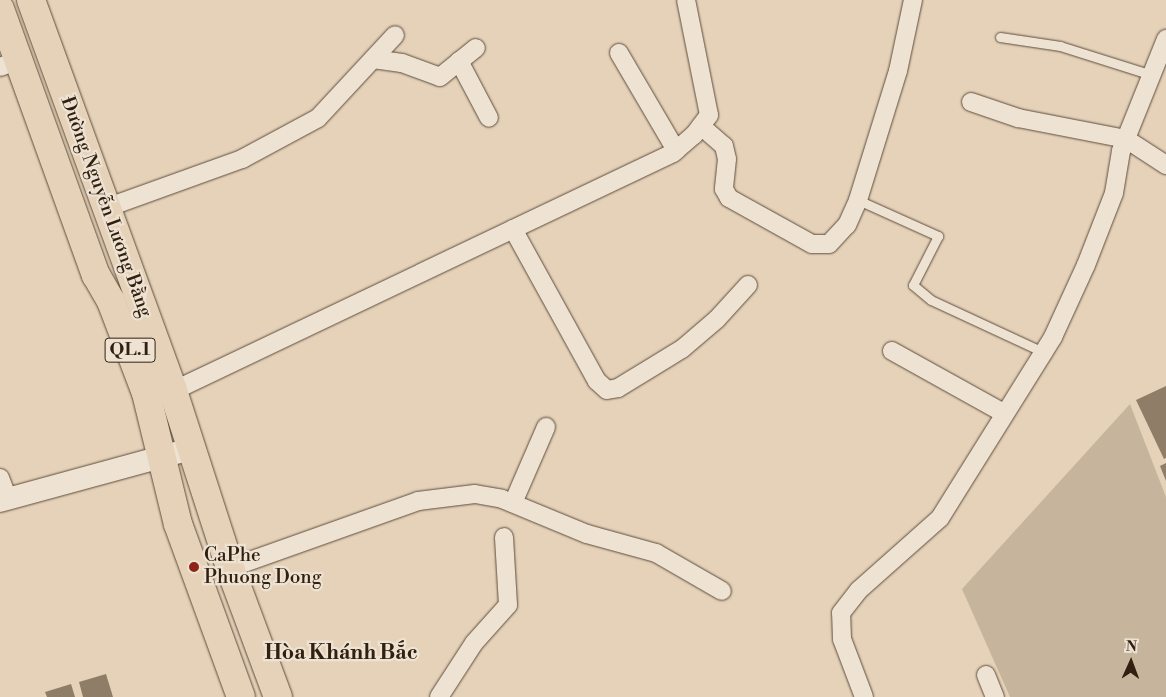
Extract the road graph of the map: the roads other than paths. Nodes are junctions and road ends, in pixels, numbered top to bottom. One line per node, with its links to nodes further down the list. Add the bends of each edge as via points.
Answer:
1 (31, 0): 21 (highway, Đường Nguyễn Lương Bằng / QL.1)
2 (686, 0): 16 (street, via 709,115)
3 (913, 0): 20 (street, via 898,71)
4 (0, 9): 12 (highway, Đường Nguyễn Lương Bằng / QL.1)
5 (395, 35): 10 (street)
6 (1000, 37): 13 (lane, via 1060,46)
7 (1166, 39): 13 (street)
8 (476, 48): 11 (street)
9 (619, 53): 18 (street)
10 (373, 59): 11 (street, via 402,63 435,77 442,76); 21 (street, via 318,118 242,159)
11 (459, 61): 15 (street)
12 (9, 63): 30 (highway, Đường Nguyễn Lương Bằng / QL.1, via 96,275 112,301 146,393)
13 (1152, 75): 17 (street)
14 (971, 102): 17 (street, via 1018,118)
15 (489, 118)
16 (701, 126): 18 (street); 20 (street, via 724,146 727,196 812,244 823,246 834,241 847,225)
17 (1126, 139): 19 (street); 25 (street, via 1114,193 1090,256)
18 (676, 150): 22 (street)
19 (1166, 165)
20 (858, 200): 25 (lane, via 938,236 913,285 931,300)
21 (106, 208): 26 (highway, Đường Nguyễn Lương Bằng / QL.1)
22 (513, 230): 23 (street, via 597,381 607,390 618,388 682,349 717,319); 26 (street)
23 (748, 285)
24 (892, 351): 27 (street)
25 (1043, 352): 27 (street)
26 (173, 391): 29 (highway, Đường Nguyễn Lương Bằng / QL.1)
27 (1005, 414): 41 (street, via 940,518 859,590 841,613 842,639)
28 (546, 427): 33 (street)
29 (190, 449): 30 (street); 35 (highway, Đường Nguyễn Lương Bằng / QL.1)
30 (164, 458): 32 (street); 38 (highway, Đường Nguyễn Lương Bằng / QL.1, via 178,524)
31 (0, 478): 32 (street)
32 (4, 500)
33 (512, 503): 35 (street, via 475,494 433,497); 36 (street, via 588,534 656,552)
34 (504, 537): 40 (street, via 508,605 474,643)
35 (230, 568): 39 (highway, Đường Nguyễn Lương Bằng / QL.1)
36 (722, 591)
37 (986, 676): 42 (street)
38 (241, 697)
39 (278, 697)
40 (438, 697)
41 (864, 697)
42 (995, 697)

